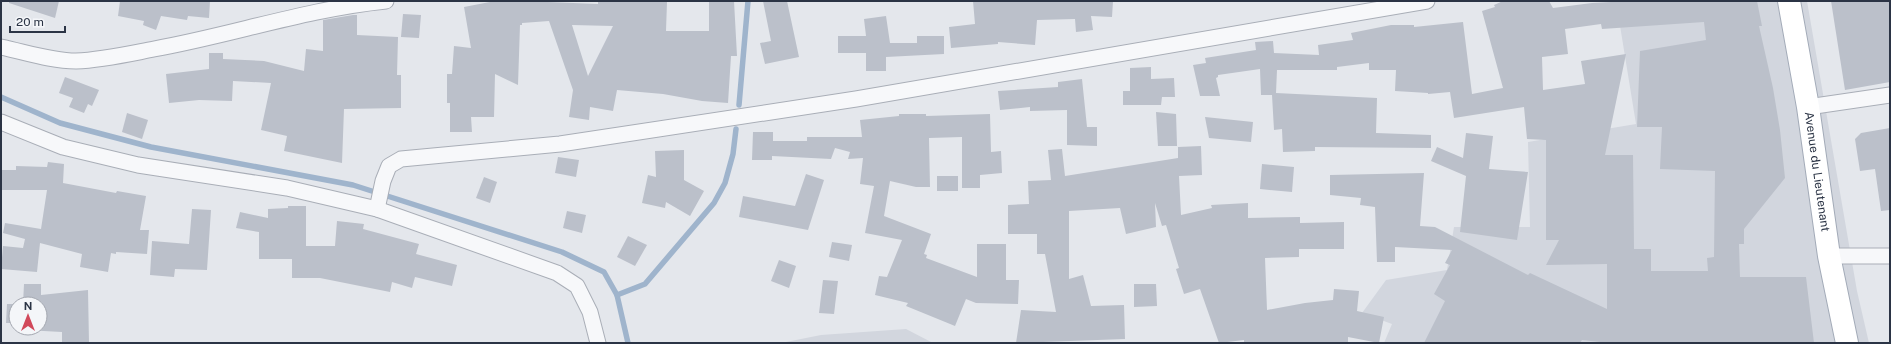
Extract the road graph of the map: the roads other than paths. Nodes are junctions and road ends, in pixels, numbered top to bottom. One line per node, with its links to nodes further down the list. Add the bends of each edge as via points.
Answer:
1 (386, 1): 4 (street, via 298,16 194,42 105,59 74,61)
2 (1427, 1): 8 (street, via 825,104 560,144 401,159 389,166)
3 (1789, 1): 6 (main road, Avenue du Lieutenant)
4 (1, 47)
5 (1890, 95): 6 (street)
6 (1808, 107): 9 (main road, Avenue du Lieutenant)
7 (1, 122): 8 (street, via 63,147 138,165)
8 (378, 205): 11 (street, via 558,272 578,286 590,312)
9 (1830, 256): 10 (street); 12 (main road, Avenue du Lieutenant)
10 (1890, 256)
11 (598, 343)
12 (1847, 343)

